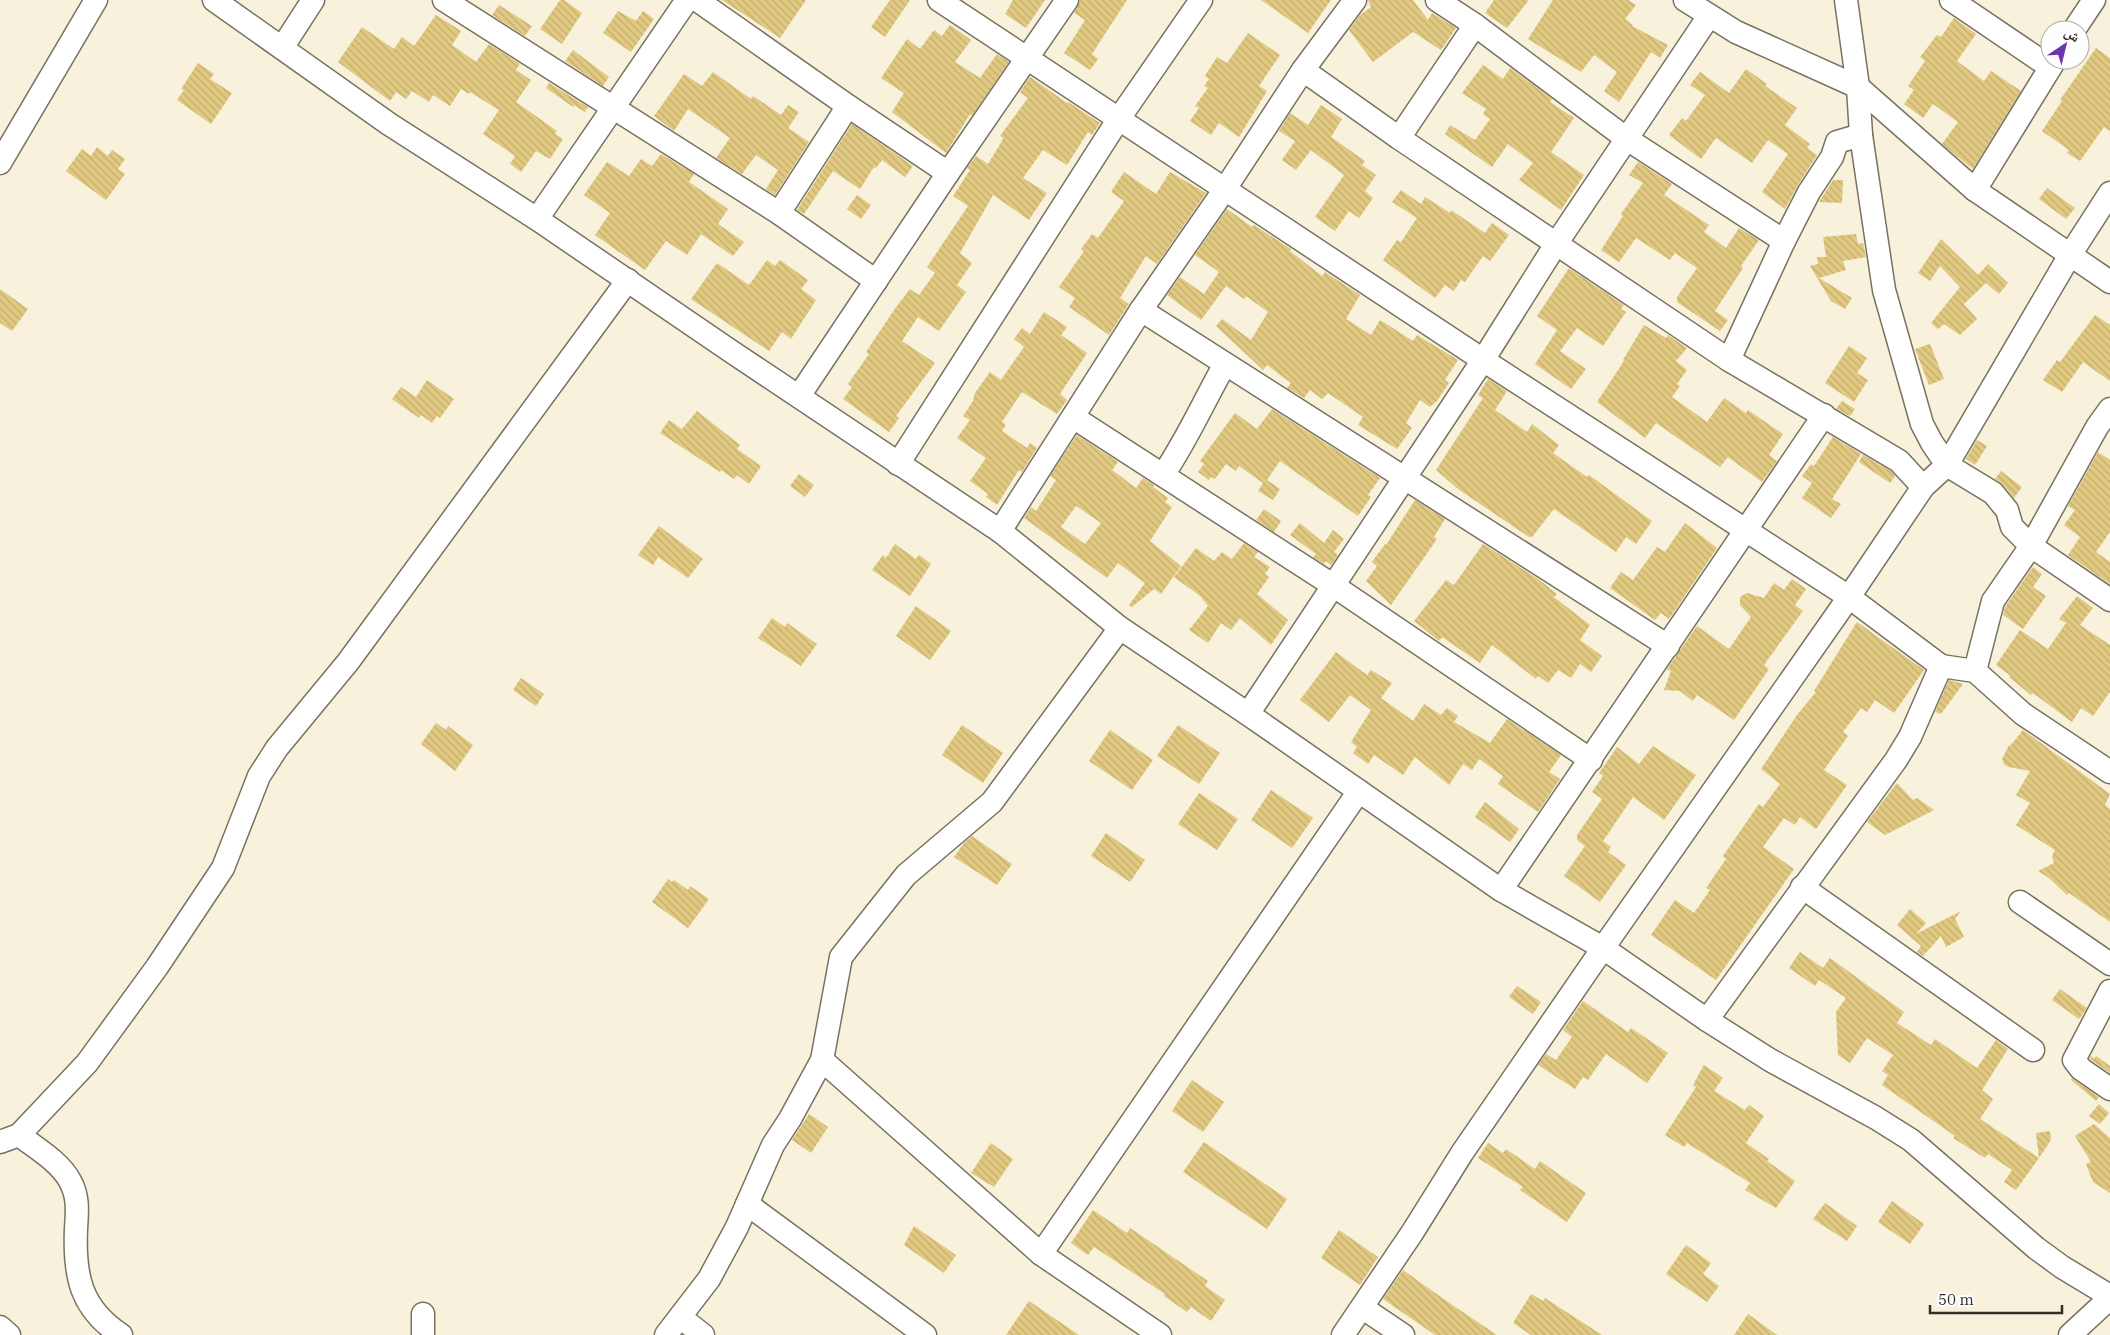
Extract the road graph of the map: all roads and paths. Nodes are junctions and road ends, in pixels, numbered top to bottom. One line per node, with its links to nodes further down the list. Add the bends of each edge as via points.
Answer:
1 (96, 0): 31 (street)
2 (214, 0): 19 (street)
3 (313, 0): 19 (street)
4 (687, 0): 26 (street)
5 (696, 0): 25 (street)
6 (939, 0): 21 (street)
7 (1067, 0): 21 (street)
8 (1201, 0): 27 (street)
9 (1355, 0): 22 (street)
10 (1437, 0): 18 (street)
11 (1685, 0): 16 (street)
12 (1846, 0): 24 (street)
13 (1951, 0): 20 (street)
14 (2094, 0): 17 (street)
15 (447, 1): 26 (street)
16 (1709, 16): 24 (street, via 1736,32); 30 (street)
17 (2081, 20)
18 (1475, 25): 29 (street); 30 (street)
19 (282, 48): 37 (street, via 389,124)
20 (2040, 56)
21 (1028, 58): 27 (street); 32 (street)
22 (1303, 70): 29 (street); 33 (street)
23 (2048, 70): 34 (street)
24 (1858, 87): 28 (street); 34 (street)
25 (848, 106): 32 (street); 36 (street)
26 (613, 109): 36 (street); 37 (street)
27 (1118, 120): 33 (street); 52 (street)
28 (1861, 135): 38 (street, via 1837,142 1832,157 1809,192); 53 (street, via 1884,290 1922,424)
29 (1399, 138): 39 (street)
30 (1627, 139): 38 (street); 39 (street)
31 (0, 163)
32 (948, 173): 42 (street)
33 (1224, 189): 44 (street); 45 (street)
34 (1975, 190): 40 (street)
35 (2110, 193): 40 (street)
36 (779, 212): 42 (street)
37 (537, 219): 41 (street)
38 (1784, 241): 46 (street)
39 (1556, 244): 45 (street); 46 (street)
40 (2070, 255): 43 (street); 53 (street)
41 (628, 280): 48 (street); 81 (street, via 348,662 277,748 259,776 223,868 157,967 87,1063)
42 (876, 281): 48 (street)
43 (2110, 282)
44 (1141, 310): 47 (street); 50 (street)
45 (1483, 360): 55 (street); 57 (street)
46 (1729, 360): 49 (street)
47 (1225, 364): 54 (street); 55 (street)
48 (799, 396): 52 (street)
49 (1824, 415): 56 (street, via 1899,461); 57 (street)
50 (1073, 417): 54 (street); 58 (street)
51 (2106, 424): 59 (street)
52 (898, 464): 58 (street)
53 (1947, 465): 56 (street); 59 (street, via 1993,493 2007,510 2012,527)
54 (1163, 475): 60 (street)
55 (1405, 479): 60 (street); 64 (street)
56 (1923, 487): 61 (street)
57 (1746, 530): 61 (street); 64 (street)
58 (1000, 531): 63 (street)
59 (2031, 546): 62 (street); 66 (street, via 1993,601)
60 (1334, 586): 67 (street); 68 (street)
61 (1849, 597): 65 (street); 74 (street)
62 (2110, 600)
63 (1120, 628): 67 (street); 79 (street, via 992,802 906,875 841,957)
64 (1668, 646): 68 (street)
65 (1941, 666): 66 (street); 71 (street, via 1901,752)
66 (1975, 671): 69 (street, via 2023,714)
67 (1248, 714): 70 (street)
68 (1591, 760): 72 (street)
69 (2110, 772)
70 (1359, 791): 72 (street); 83 (street)
71 (1802, 887): 77 (street); 78 (street)
72 (1501, 890): 74 (street)
73 (2020, 902): 75 (street)
74 (1603, 948): 77 (street); 85 (street, via 1462,1153)
75 (2110, 964)
76 (2110, 991): 80 (street, via 2074,1060)
77 (1707, 1020): 84 (street, via 1770,1060 1911,1140 2036,1248)
78 (2033, 1050)
79 (822, 1060): 82 (street, via 773,1145); 83 (street)
80 (2110, 1090)
81 (10, 1139): 89 (street, via 57,1166 70,1180 77,1196 74,1258 80,1284 92,1308)
82 (747, 1204): 86 (street, via 709,1280); 92 (street)
83 (1041, 1254): 93 (street)
84 (2110, 1297): 96 (street)
85 (1363, 1308): 94 (street); 95 (street)
86 (680, 1317): 90 (street); 91 (street)
87 (0, 1327): 88 (street)
88 (9, 1335)
89 (121, 1335)
90 (666, 1335)
91 (703, 1335)
92 (925, 1335)
93 (1160, 1335)
94 (1343, 1335)
95 (1403, 1335)
96 (2070, 1335)

